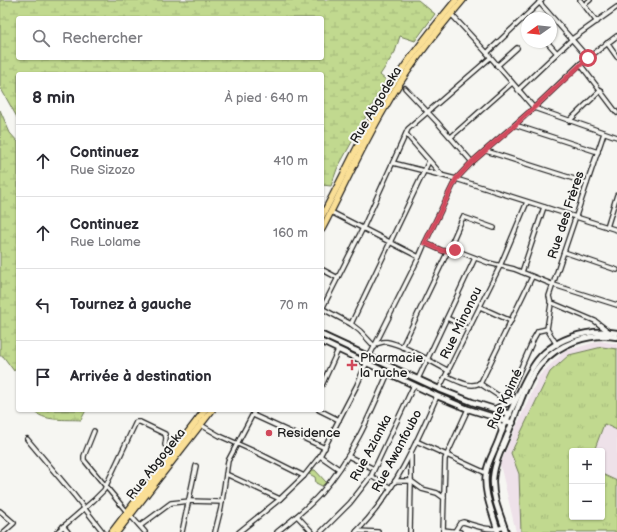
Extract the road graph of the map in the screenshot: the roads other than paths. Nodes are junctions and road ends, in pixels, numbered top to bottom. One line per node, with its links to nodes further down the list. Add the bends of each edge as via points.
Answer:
1 (456, 0): 49 (main road, Rue Abgodeka, via 388,91 356,149)
2 (463, 0): 9 (main road, Rue Abgodeka)
3 (580, 0): 6 (street)
4 (590, 0): 6 (street)
5 (541, 1): 8 (street); 17 (street)
6 (584, 5): 10 (street)
7 (617, 8): 10 (street)
8 (548, 12)
9 (451, 14): 17 (street); 49 (main road, Rue Abgodeka, via 387,104)
10 (597, 22): 13 (street)
11 (557, 24): 13 (street)
12 (617, 36): 14 (street)
13 (572, 39): 18 (street); 21 (street)
14 (606, 43): 19 (street); 21 (street)
15 (517, 48): 23 (street)
16 (552, 48): 18 (street)
17 (486, 53): 20 (street)
18 (557, 53): 26 (street)
19 (617, 57)
20 (490, 58): 23 (street); 29 (street)
21 (588, 58): 22 (street)
22 (580, 64): 27 (street); 28 (street)
23 (497, 66): 24 (street)
24 (512, 83): 26 (street); 35 (street)
25 (405, 88): 29 (street)
26 (518, 90): 28 (street)
27 (601, 90): 30 (street); 31 (street)
28 (534, 108): 31 (street); 32 (street)
29 (428, 112): 34 (street); 35 (street)
30 (617, 112)
31 (569, 121): 33 (street)
32 (515, 125): 37 (street); 38 (street)
33 (604, 133): 36 (street); 38 (street, Rue des Frères)
34 (406, 134): 39 (street); 41 (street)
35 (451, 137): 40 (street)
36 (617, 138)
37 (486, 150): 40 (street); 45 (street)
38 (598, 152): 45 (street, Rue des Frères)
39 (429, 162): 42 (street); 43 (street)
40 (472, 162): 44 (street)
41 (394, 163): 42 (street); 54 (street)
42 (424, 172): 43 (street); 57 (street)
43 (441, 175): 44 (street)
44 (456, 179): 47 (street); 58 (street)
45 (587, 183): 51 (street, Rue des Frères)
46 (617, 195): 53 (street)
47 (527, 202): 48 (street); 63 (street, Rue Minonou)
48 (544, 207): 51 (street); 66 (street)
49 (329, 210): 50 (main road, Rue Abgodeka); 52 (main road, Rue Abgodeka); 54 (street)
50 (324, 214)
51 (576, 217): 53 (street); 60 (street, Rue des Frères)
52 (324, 224)
53 (607, 227): 56 (street)
54 (363, 228): 57 (street); 68 (street)
55 (494, 228): 59 (street, via 463,217)
56 (617, 230)
57 (391, 243): 61 (street); 77 (street)
58 (425, 243): 59 (street); 61 (street)
59 (448, 251): 62 (street, via 455,250); 87 (street)
60 (564, 252): 64 (street); 69 (street, Rue des Frères)
61 (419, 257): 86 (street)
62 (475, 258): 63 (street); 75 (street)
63 (500, 266): 66 (street); 73 (street, Rue Minonou)
64 (617, 270)
65 (324, 271): 68 (street)
66 (522, 272): 67 (street)
67 (532, 277): 69 (street); 76 (street)
68 (338, 278): 72 (street)
69 (554, 285): 70 (street, Rue des Frères, via 549,296); 71 (street)
70 (550, 303): 79 (street, Rue des Frères); 80 (street, via 595,321)
71 (617, 305)
72 (324, 307)
73 (480, 307): 76 (street); 78 (street, Rue Minonou)
74 (324, 310): 77 (street)
75 (447, 318): 78 (street); 90 (street)
76 (511, 321): 97 (street)
77 (351, 324): 86 (street)
78 (469, 329): 92 (street, Rue Minonou)
79 (546, 329): 85 (street); 101 (street, via 536,334 509,395)
80 (608, 332): 81 (main road, Rue Kpimé); 85 (main road, Rue Kpimé, via 590,332)
81 (617, 333)
82 (324, 336): 89 (main road)
83 (617, 337): 113 (main road, Rue Kpimé, via 603,335 586,338 569,344 551,355 540,365 531,379)
84 (324, 343): 88 (main road)
85 (557, 344): 102 (main road, Rue Kpimé, via 534,364)
86 (375, 345): 87 (street, via 386,342); 89 (street)
87 (402, 347): 90 (street)
88 (338, 350): 91 (main road); 96 (street)
89 (369, 357): 91 (street); 95 (main road)
90 (427, 360): 92 (street); 95 (street)
91 (366, 363): 93 (main road); 114 (street)
92 (449, 371): 94 (street, Rue Minonou)
93 (388, 373): 98 (main road); 128 (street)
94 (446, 376): 97 (street, via 470,386); 99 (street, Rue Minonou)
95 (418, 379): 99 (main road)
96 (324, 381)
97 (480, 383): 101 (street)
98 (414, 386): 100 (main road); 131 (street, Rue Azianka)
99 (440, 389): 105 (main road)
100 (437, 396): 104 (main road); 121 (street, Rue Awanfoubo)
101 (502, 398): 103 (street)
102 (516, 399): 103 (main road); 110 (main road, Rue Kpimé)
103 (505, 405): 105 (main road)
104 (468, 409): 112 (main road); 126 (street)
105 (495, 409): 110 (main road)
106 (204, 412): 124 (main road, Rue Abgogeka)
107 (211, 412): 117 (main road, Rue Abgogeka)
108 (254, 412): 111 (street)
109 (323, 412): 114 (street)
110 (509, 414): 113 (main road); 115 (main road, Rue Kpimé)
111 (253, 415): 122 (street); 123 (street)
112 (492, 416): 115 (main road); 119 (main road)
113 (515, 416): 116 (main road, Rue Kpimé)
114 (339, 420): 123 (street)
115 (506, 421): 116 (main road); 119 (main road, Rue Kpimé)
116 (513, 423): 154 (main road, Rue Kpimé, via 493,476 493,491)
117 (201, 425): 122 (street); 150 (main road, Rue Abgogeka)
118 (94, 431): 138 (street, via 84,460)
119 (502, 431): 132 (main road, Rue Kpimé)
120 (27, 439): 148 (street)
121 (416, 441): 125 (street, Rue Awanfoubo); 126 (street)
122 (238, 444): 133 (street, via 228,461); 134 (street)
123 (325, 448): 127 (street)
124 (173, 453): 138 (street, via 165,445 165,434 138,421); 150 (main road, Rue Abgogeka)
125 (410, 454): 136 (street, Rue Awanfoubo); 137 (street)
126 (446, 455): 132 (street); 141 (street)
127 (320, 456): 130 (street); 134 (street)
128 (348, 456): 130 (street); 131 (street)
129 (196, 466): 146 (street)
130 (339, 469): 151 (street, via 320,494)
131 (374, 470): 135 (street, Rue Azianka)
132 (486, 473): 157 (main road, Rue Kpimé, via 487,493)
133 (226, 474): 145 (street); 147 (street)
134 (304, 476): 145 (street)
135 (371, 476): 139 (street); 170 (street, Rue Azianka, via 350,503)
136 (395, 481): 137 (street); 139 (street, Rue Awanfoubo)
137 (412, 481): 140 (street); 142 (street)
138 (106, 486): 148 (street, via 100,495); 150 (street)
139 (391, 488): 171 (street, Rue Awanfoubo)
140 (422, 489): 142 (street); 143 (street)
141 (444, 489): 143 (street); 144 (street)
142 (411, 490): 173 (street)
143 (437, 494): 144 (street)
144 (444, 498): 155 (street)
145 (280, 499): 167 (street)
146 (190, 501): 147 (street); 153 (street, via 166,505); 165 (street)
147 (222, 502): 166 (street)
148 (84, 508): 152 (street); 161 (street)
149 (0, 511): 158 (street, via 14,522)
150 (129, 513): 153 (street); 162 (main road, Rue Abgogeka); 163 (main road, Rue Abgogeka)
151 (297, 516): 168 (street); 169 (street)
152 (64, 526): 159 (street); 160 (street)
153 (140, 526): 164 (street)
154 (505, 529): 157 (street)
155 (443, 531): 156 (street)
156 (455, 531): 157 (street, via 462,522); 174 (street)
157 (498, 531)
158 (4, 532)
159 (56, 532)
160 (68, 532)
161 (103, 532)
162 (112, 532)
163 (117, 532)
164 (145, 532)
165 (182, 532)
166 (215, 532)
167 (239, 532)
168 (277, 532)
169 (312, 532)
170 (321, 532)
171 (357, 532): 172 (street)
172 (378, 532)
173 (410, 532)
174 (460, 532)

